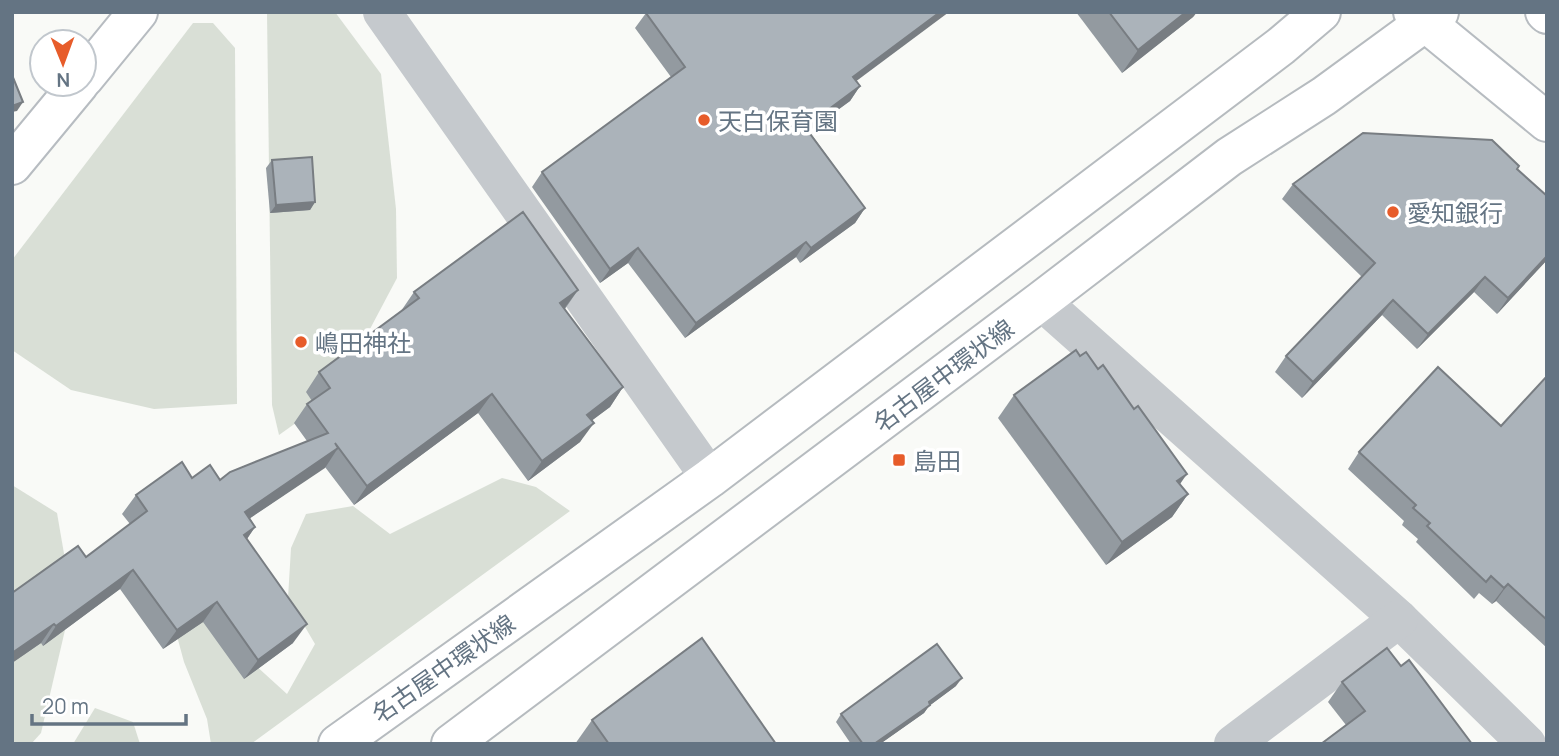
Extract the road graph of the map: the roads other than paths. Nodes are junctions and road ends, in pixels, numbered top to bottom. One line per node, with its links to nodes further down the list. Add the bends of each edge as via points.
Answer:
1 (138, 12): 5 (main road)
2 (382, 12): 10 (street)
3 (1321, 12): 10 (main road, 名古屋中環状線)
4 (1426, 16): 7 (main road); 9 (main road, 名古屋中環状線, via 1324,96 1229,157)
5 (98, 61)
6 (67, 98): 8 (main road)
7 (1547, 122)
8 (12, 165)
9 (1041, 301): 11 (street); 13 (main road, 名古屋中環状線)
10 (710, 478): 12 (main road, 名古屋中環状線)
11 (1399, 620): 14 (street); 15 (street)
12 (338, 744)
13 (451, 744)
14 (1233, 744)
15 (1527, 744)

